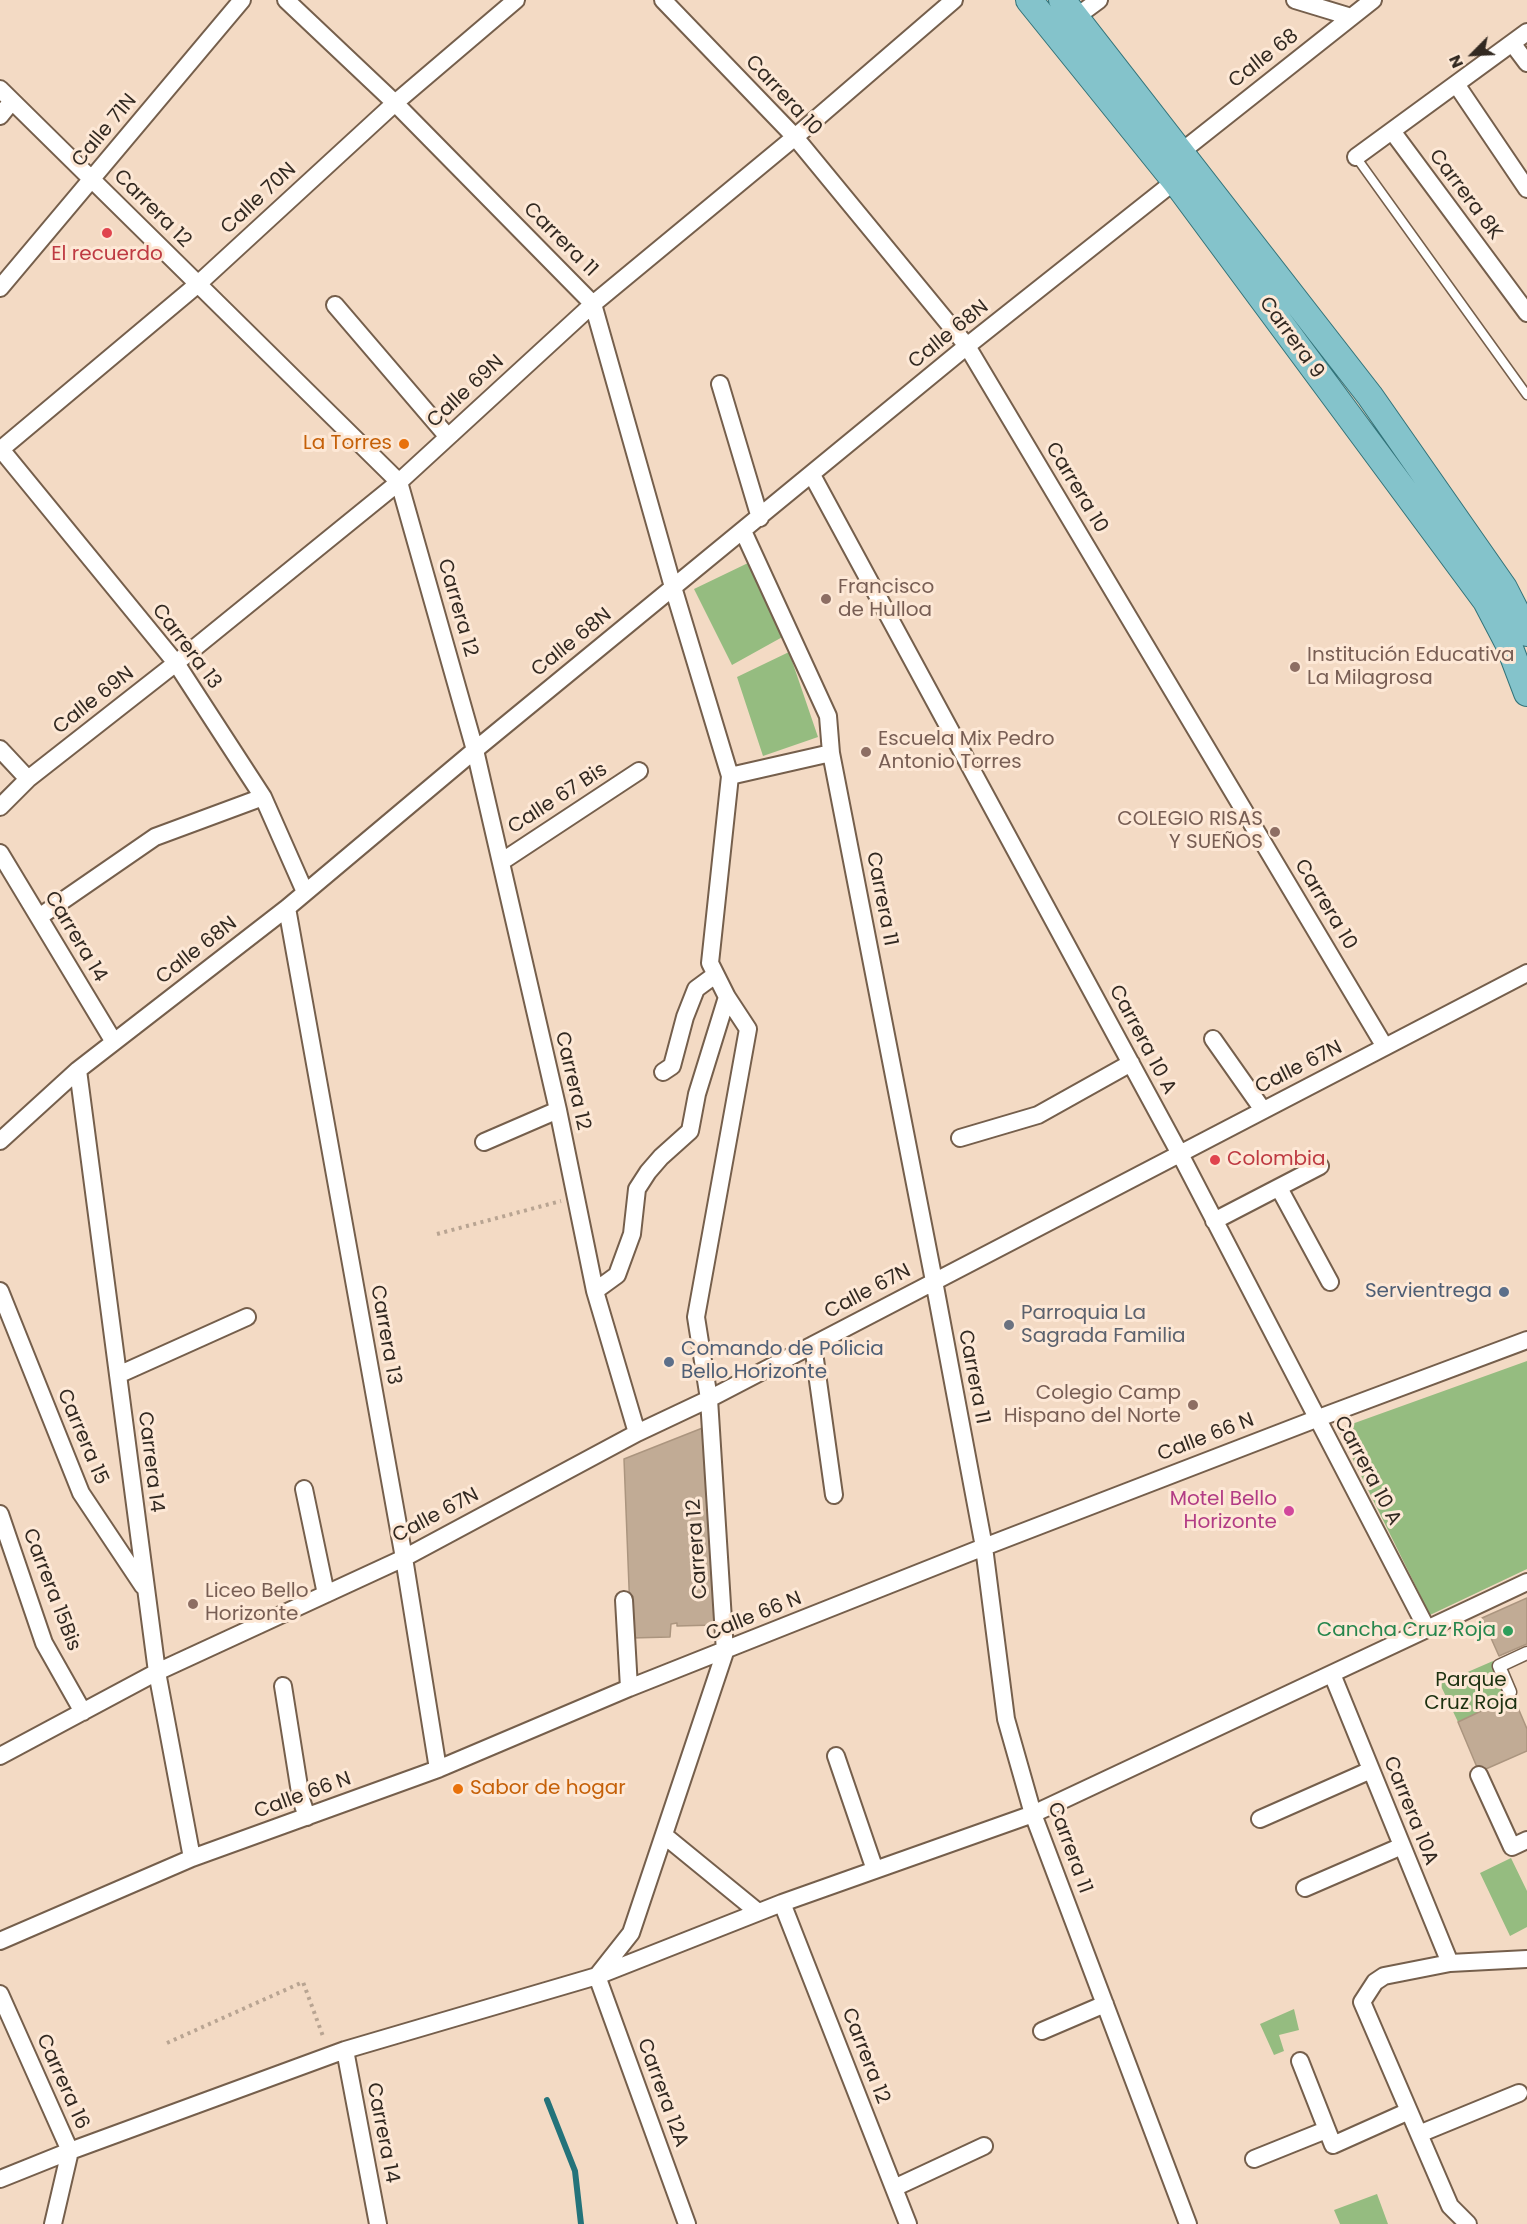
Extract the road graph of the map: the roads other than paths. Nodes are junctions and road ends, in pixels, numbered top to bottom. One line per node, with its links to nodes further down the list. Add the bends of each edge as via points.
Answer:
1 (242, 0): 24 (street, Calle 71N)
2 (286, 0): 18 (street, Carrera 11)
3 (516, 0): 18 (street, Calle 70N)
4 (663, 0): 21 (street, Carrera 10)
5 (954, 0): 21 (street, Calle 69N)
6 (1029, 0): 25 (main road, Carrera 9)
7 (1098, 0): 11 (street)
8 (1294, 0): 12 (street)
9 (1340, 0): 12 (street)
10 (1373, 0): 12 (street, Calle 68)
11 (1069, 8): 22 (main road, Carrera 9)
12 (1351, 17): 22 (street, Calle 68)
13 (1527, 32): 14 (street)
14 (1512, 43): 15 (street); 16 (street)
15 (1527, 63)
16 (1456, 84): 20 (street); 26 (street)
17 (6, 95): 19 (street); 24 (street, Carrera 12)
18 (394, 103): 27 (street, Calle 70N); 29 (street, Carrera 11)
19 (0, 116)
20 (1392, 131): 23 (street); 31 (street, Carrera 8K)
21 (795, 137): 29 (street, Calle 69N); 32 (street, Carrera 10)
22 (1181, 152): 42 (main road, Carrera 9, via 1370,396 1504,588)
23 (1356, 157): 34 (lane)
24 (92, 179): 27 (street, Carrera 12); 28 (street, Calle 71N)
25 (1175, 181): 32 (street, Calle 68N); 44 (main road, Carrera 9, via 1486,601)
26 (1527, 189)
27 (198, 284): 36 (street, Calle 70N); 38 (street, Carrera 12)
28 (0, 288)
29 (593, 304): 35 (street, Calle 69N); 41 (street, Carrera 11)
30 (335, 305): 35 (street)
31 (1527, 313)
32 (967, 346): 37 (street, Calle 68N); 63 (street, Carrera 10)
33 (720, 384): 39 (street)
34 (1527, 395)
35 (448, 436): 38 (street, Calle 69N)
36 (0, 449): 43 (street, Carrera 13)
37 (812, 475): 39 (street, Calle 68N); 64 (street, Carrera 10 A)
38 (399, 482): 43 (street, Calle 69N); 46 (street, Carrera 12)
39 (760, 518): 40 (street, Calle 68N)
40 (743, 531): 41 (street, Calle 68N); 47 (street, Carrera 11, via 828,716)
41 (673, 587): 46 (street, Calle 68N); 49 (street, Carrera 12)
42 (1527, 633)
43 (176, 663): 50 (street, Calle 69N); 51 (street, Carrera 13)
44 (1527, 693)
45 (0, 749): 50 (street)
46 (475, 750): 54 (street, Carrera 12); 55 (street, Calle 68N)
47 (831, 753): 49 (street); 76 (street, Carrera 11)
48 (639, 771): 54 (street, Calle 67 Bis)
49 (730, 776): 59 (street, Carrera 12, via 710,963)
50 (28, 780): 52 (street, Calle 69N)
51 (263, 797): 55 (street, Carrera 13); 57 (street, via 154,837)
52 (0, 807)
53 (0, 853): 57 (street, Carrera 14)
54 (501, 862): 67 (street, Carrera 12)
55 (305, 892): 56 (street, Calle 68N)
56 (287, 908): 62 (street, Calle 68N); 91 (street, Carrera 13)
57 (39, 917): 62 (street, Carrera 14)
58 (1527, 973): 63 (street, Calle 67N)
59 (715, 975): 60 (street, Carrera 12); 66 (street, via 696,988 672,1066)
60 (727, 997): 79 (street, via 697,1094 690,1131 654,1164 637,1189 632,1234 617,1275); 84 (street, Carrera 12, via 748,1029 696,1317)
61 (1213, 1039): 68 (street)
62 (114, 1042): 65 (street, Calle 68N)
63 (1385, 1047): 68 (street, Calle 67N)
64 (1131, 1063): 69 (street, via 1038,1114); 72 (street, Carrera 10 A)
65 (78, 1070): 70 (street, Calle 68N); 83 (street, Carrera 14)
66 (663, 1072)
67 (558, 1110): 71 (street); 79 (street, Carrera 12)
68 (1263, 1110): 72 (street, Calle 67N)
69 (960, 1138)
70 (0, 1141)
71 (484, 1142)
72 (1180, 1154): 75 (street, Carrera 10 A); 76 (street, Calle 67N)
73 (1320, 1166): 74 (street)
74 (1279, 1188): 75 (street); 77 (street)
75 (1215, 1221): 85 (street, Carrera 10 A)
76 (934, 1281): 82 (street, Calle 67N); 90 (street, Carrera 11)
77 (1330, 1282)
78 (0, 1291): 93 (street, Carrera 15, via 81,1494)
79 (595, 1291): 86 (street, Carrera 12)
80 (247, 1317): 83 (street)
81 (1527, 1340): 85 (street, Calle 66 N)
82 (813, 1345): 84 (street, Calle 67N); 88 (street)
83 (118, 1375): 93 (street, Carrera 14)
84 (709, 1399): 86 (street, Calle 67N); 97 (street, Carrera 12)
85 (1316, 1419): 90 (street, Calle 66 N); 96 (street, Carrera 10 A)
86 (637, 1433): 91 (street, Calle 67N)
87 (304, 1489): 94 (street)
88 (834, 1495)
89 (0, 1514): 104 (street, Carrera 15Bis, via 44,1643)
90 (984, 1547): 97 (street, Calle 66 N); 110 (street, Carrera 11, via 1006,1719)
91 (404, 1558): 94 (street, Calle 67N); 107 (street, Carrera 13)
92 (1527, 1582): 96 (street)
93 (145, 1588): 99 (street, Carrera 14)
94 (326, 1594): 99 (street, Calle 67N)
95 (624, 1600): 102 (street)
96 (1427, 1629): 100 (street)
97 (725, 1652): 102 (street, Calle 66 N); 113 (street, Carrera 12)
98 (1527, 1653): 103 (street, via 1499,1666)
99 (158, 1672): 104 (street, Calle 67N); 116 (street, Carrera 14)
100 (1332, 1674): 108 (street, Carrera 10A); 110 (street)
101 (283, 1686): 111 (street)
102 (629, 1688): 107 (street, Calle 66 N)
103 (1510, 1692)
104 (83, 1712): 105 (street, Calle 67N)
105 (0, 1756)
106 (836, 1756): 117 (street)
107 (438, 1769): 111 (street, Calle 66 N)
108 (1371, 1770): 112 (street); 115 (street, Carrera 10A)
109 (1479, 1775): 114 (street)
110 (1034, 1814): 117 (street); 126 (street, Carrera 11)
111 (306, 1817): 116 (street, Calle 66 N)
112 (1260, 1819)
113 (665, 1836): 120 (street); 124 (street, Carrera 12, via 631,1933)
114 (1520, 1843)
115 (1402, 1846): 118 (street); 123 (street, Carrera 10A)
116 (192, 1858): 121 (street, Calle 66 N)
117 (875, 1870): 119 (street)
118 (1305, 1887)
119 (782, 1903): 120 (street); 138 (street, Carrera 12)
120 (758, 1912): 124 (street)
121 (0, 1941)
122 (1527, 1959): 123 (street)
123 (1450, 1963): 131 (street, via 1384,1976 1362,2002)
124 (597, 1977): 128 (street); 141 (street, Carrera 12A)
125 (0, 1994): 135 (street, Carrera 16)
126 (1105, 2004): 127 (street); 143 (street, Carrera 11)
127 (1042, 2031)
128 (337, 2053): 135 (street); 140 (street, Carrera 14)
129 (1300, 2061): 132 (street)
130 (1520, 2093): 133 (street)
131 (1409, 2111): 132 (street, via 1333,2145); 133 (street)
132 (1326, 2130): 136 (street)
133 (1419, 2134): 144 (street, via 1450,2206)
134 (984, 2146): 138 (street)
135 (70, 2151): 137 (street); 139 (street, Carrera 16)
136 (1254, 2159)
137 (0, 2179)
138 (894, 2187): 142 (street, Carrera 12)
139 (53, 2224)
140 (378, 2224)
141 (687, 2224)
142 (908, 2224)
143 (1188, 2224)
144 (1468, 2224)

